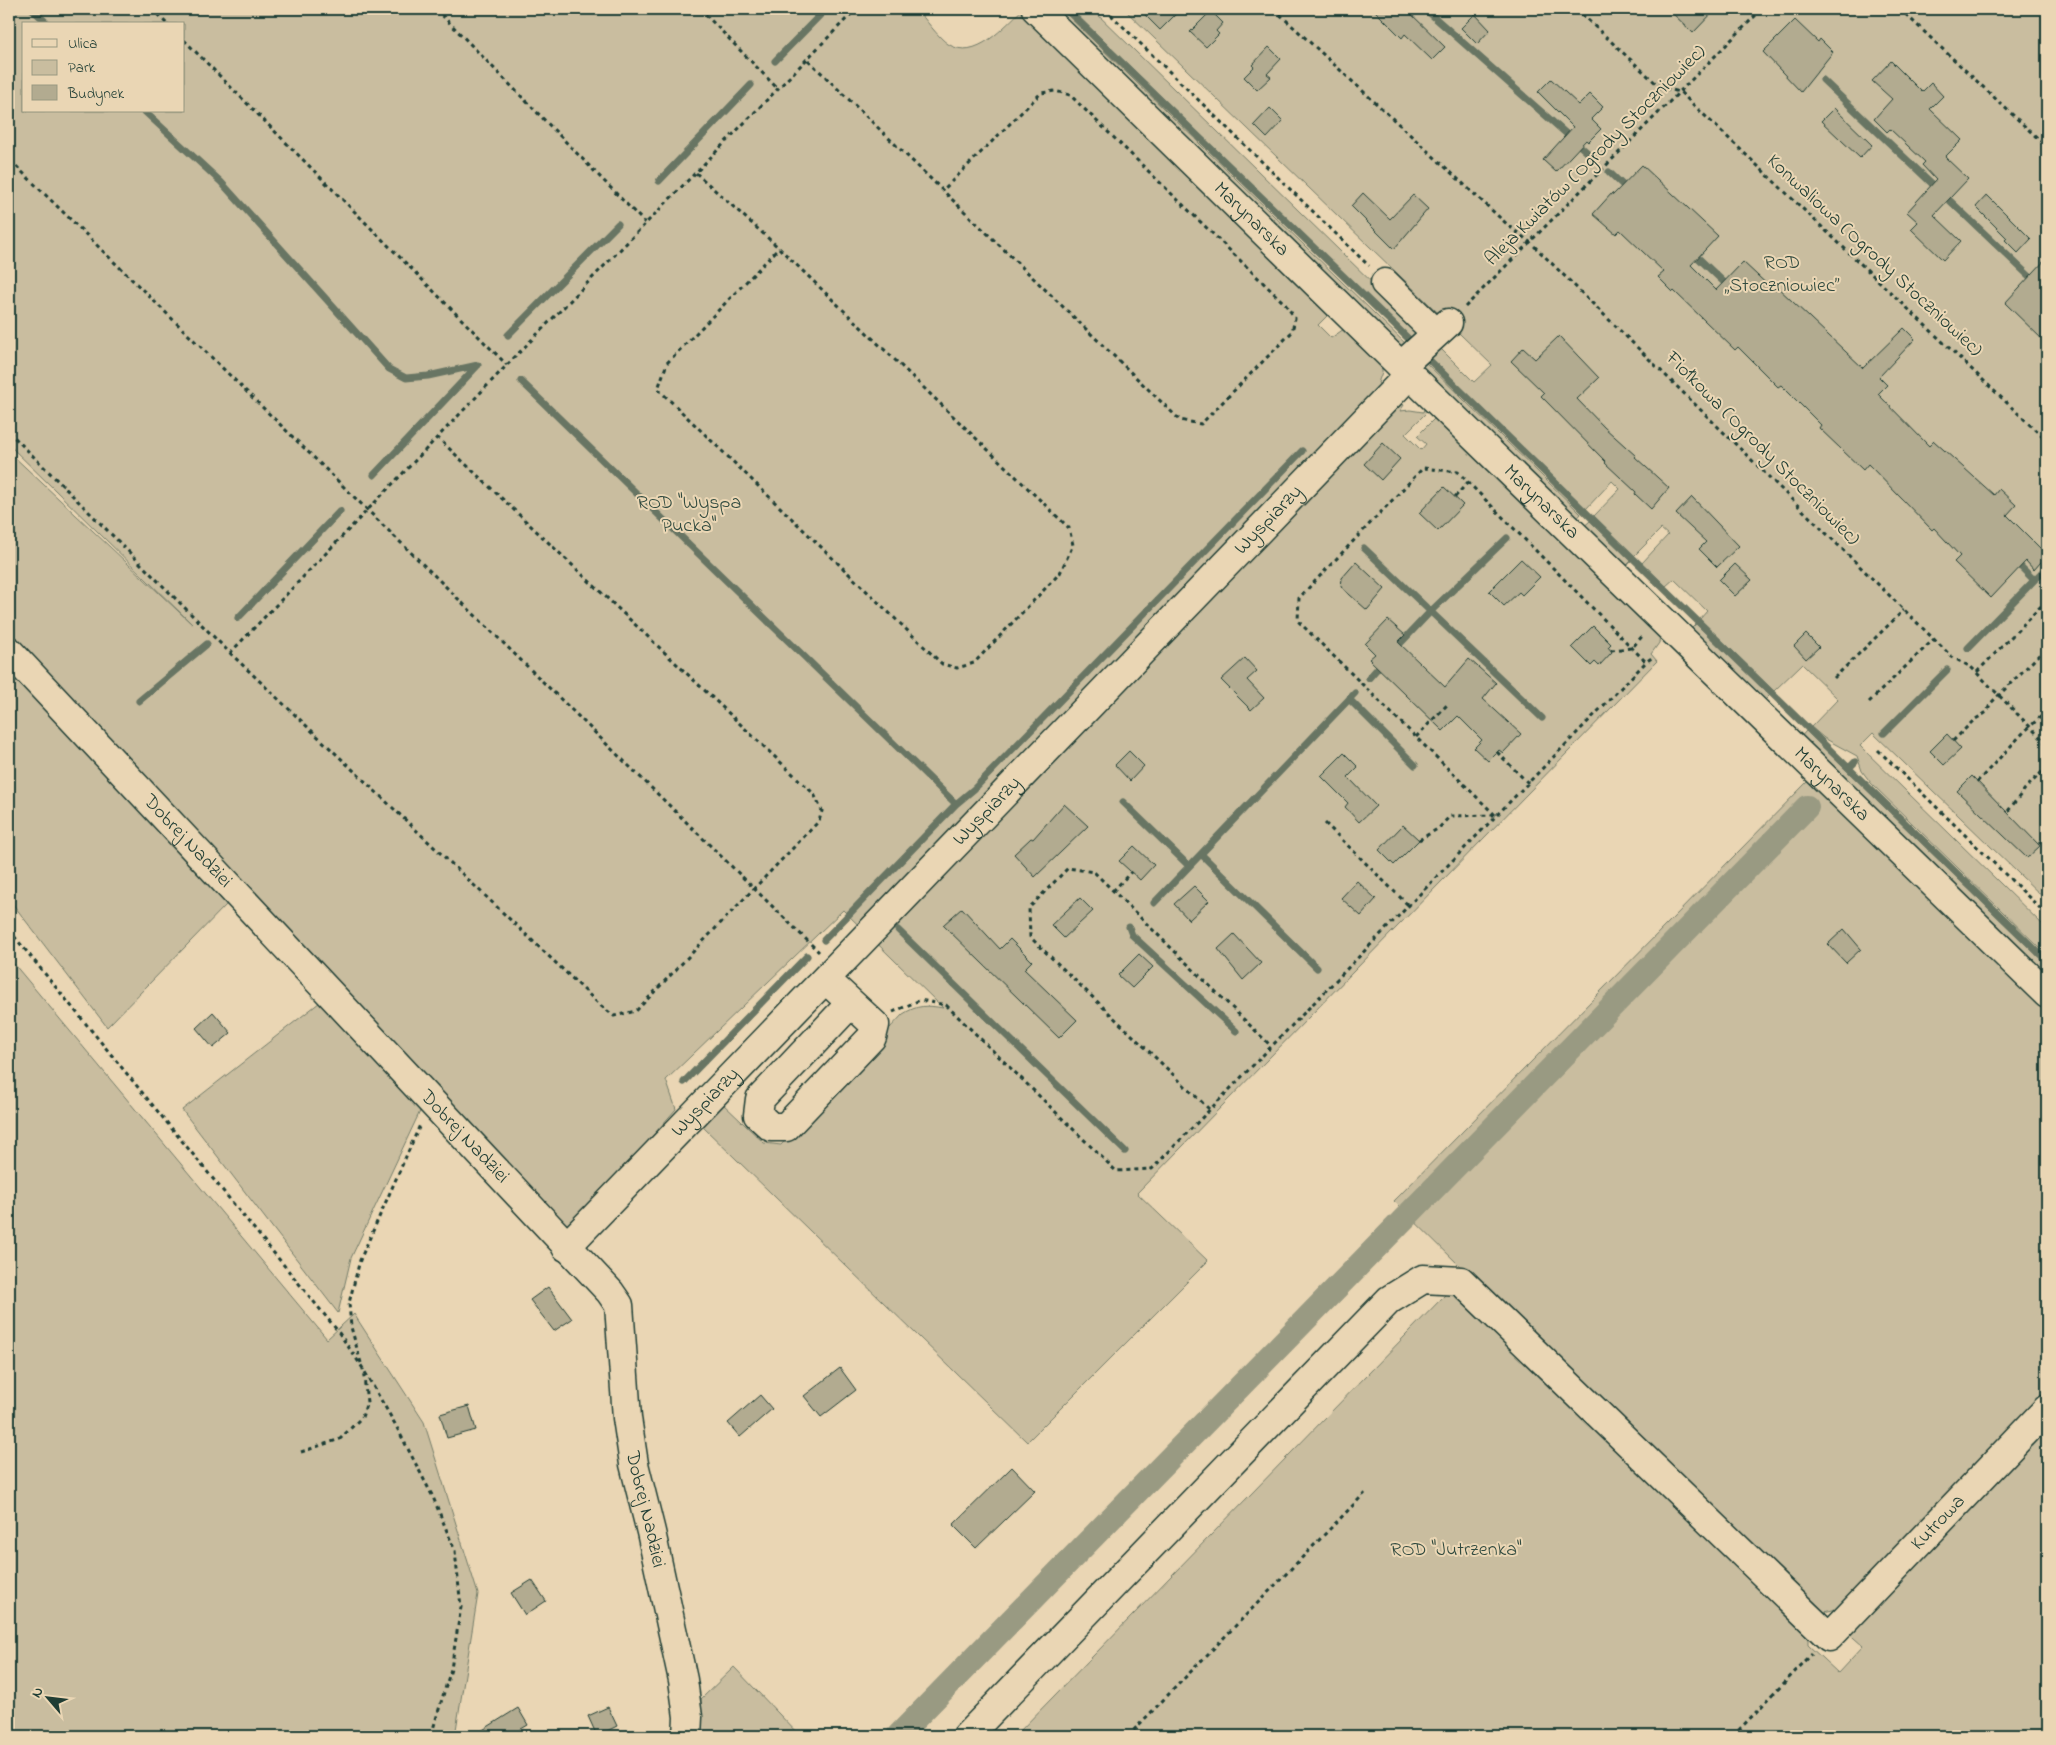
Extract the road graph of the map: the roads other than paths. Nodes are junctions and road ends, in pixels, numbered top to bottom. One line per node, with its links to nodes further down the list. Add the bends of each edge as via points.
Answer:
1 (1036, 9): 3 (street, Marynarska)
2 (1385, 282): 3 (street, Wyspiarzy, via 1439,331)
3 (1406, 367): 5 (street, Wyspiarzy); 6 (street, Marynarska)
4 (9, 651): 7 (street, Dobrej Nadziei)
5 (840, 986): 5 (street, via 760,1099 758,1115 771,1127 786,1127 872,1037 877,1023); 7 (street, Wyspiarzy)
6 (2047, 994)
7 (566, 1247): 9 (street, Dobrej Nadziei, via 610,1292 619,1306 626,1418 683,1680)
8 (2047, 1409): 10 (street, Kutrowa, via 1822,1644 1461,1280 1423,1279 1389,1300)
9 (687, 1736)
10 (966, 1736)

